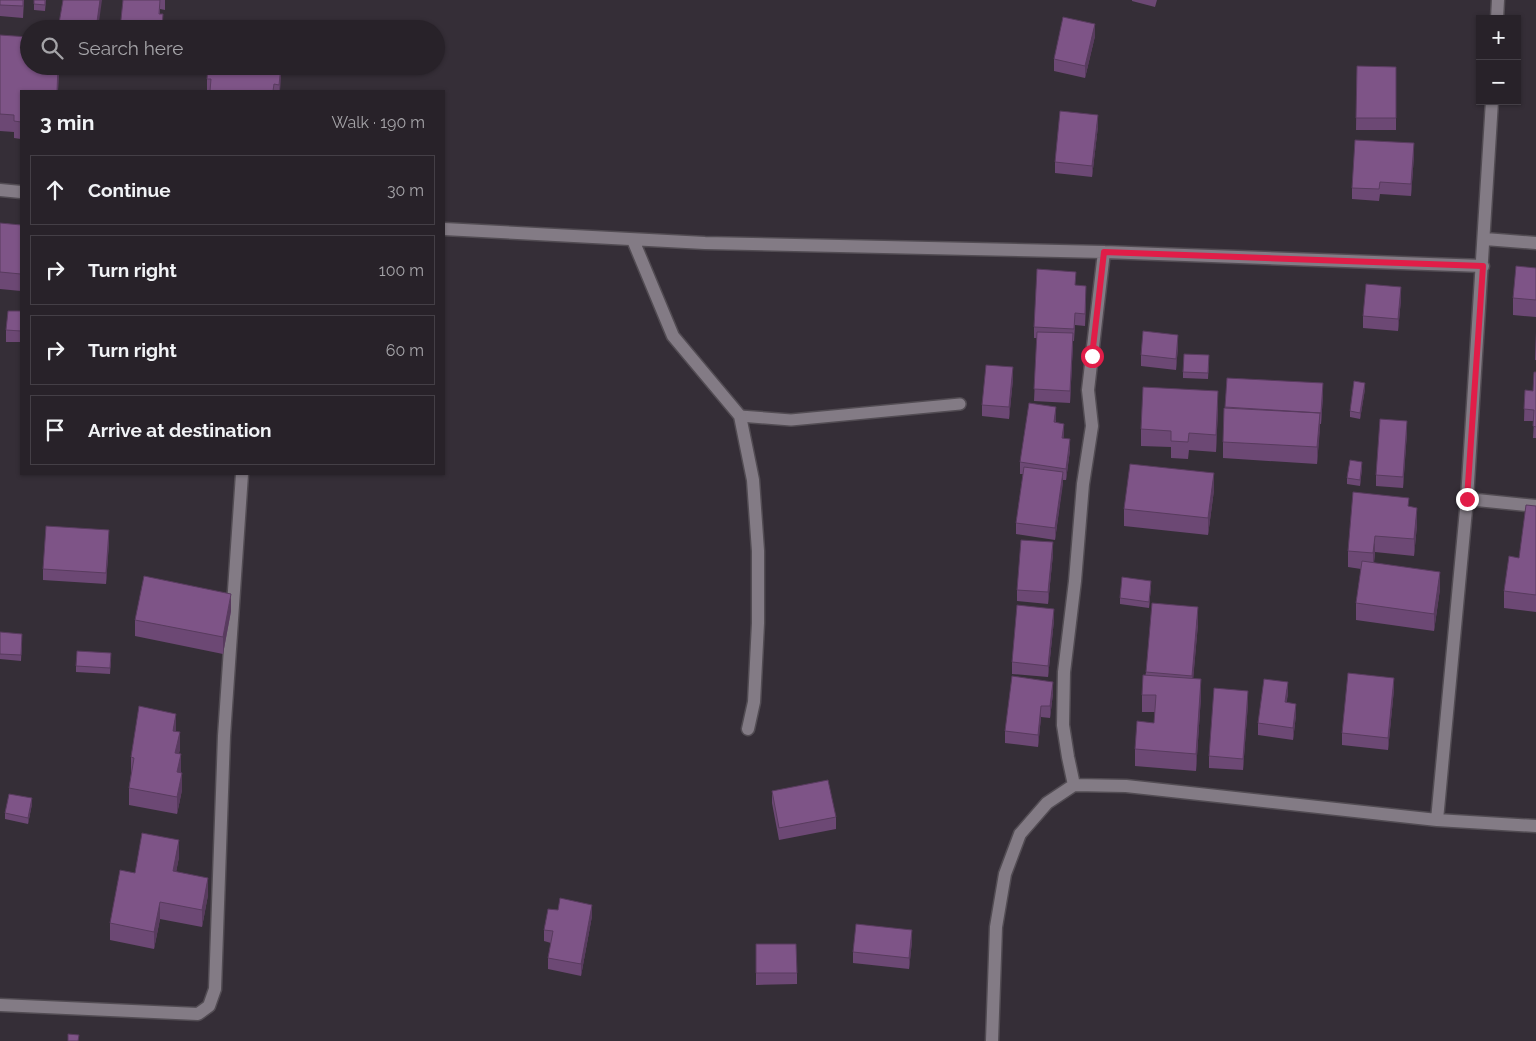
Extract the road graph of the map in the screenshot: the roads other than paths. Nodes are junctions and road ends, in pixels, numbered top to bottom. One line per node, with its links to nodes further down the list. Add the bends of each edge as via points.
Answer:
1 (1498, 0): 2 (street)
2 (1497, 15)
3 (1492, 105): 7 (street)
4 (0, 190): 5 (street)
5 (20, 192)
6 (445, 228): 8 (street)
7 (1484, 239): 9 (street); 11 (street)
8 (633, 240): 10 (street); 13 (street, via 673,336)
9 (1536, 243)
10 (1104, 252): 11 (street); 18 (street, via 1088,390 1092,426 1064,672 1063,725)
11 (1483, 266): 15 (street)
12 (960, 404): 13 (lane, via 791,420)
13 (740, 416): 17 (street, via 753,480 758,551 754,702)
14 (242, 475): 21 (street, via 224,736 215,989 209,1006 198,1014)
15 (1467, 499): 16 (street); 19 (street)
16 (1536, 506)
17 (748, 729)
18 (1074, 785): 19 (street, via 1126,786); 22 (street, via 1047,804 1020,834 1005,874 996,927)
19 (1438, 820): 20 (street)
20 (1536, 826)
21 (0, 1005)
22 (992, 1041)

